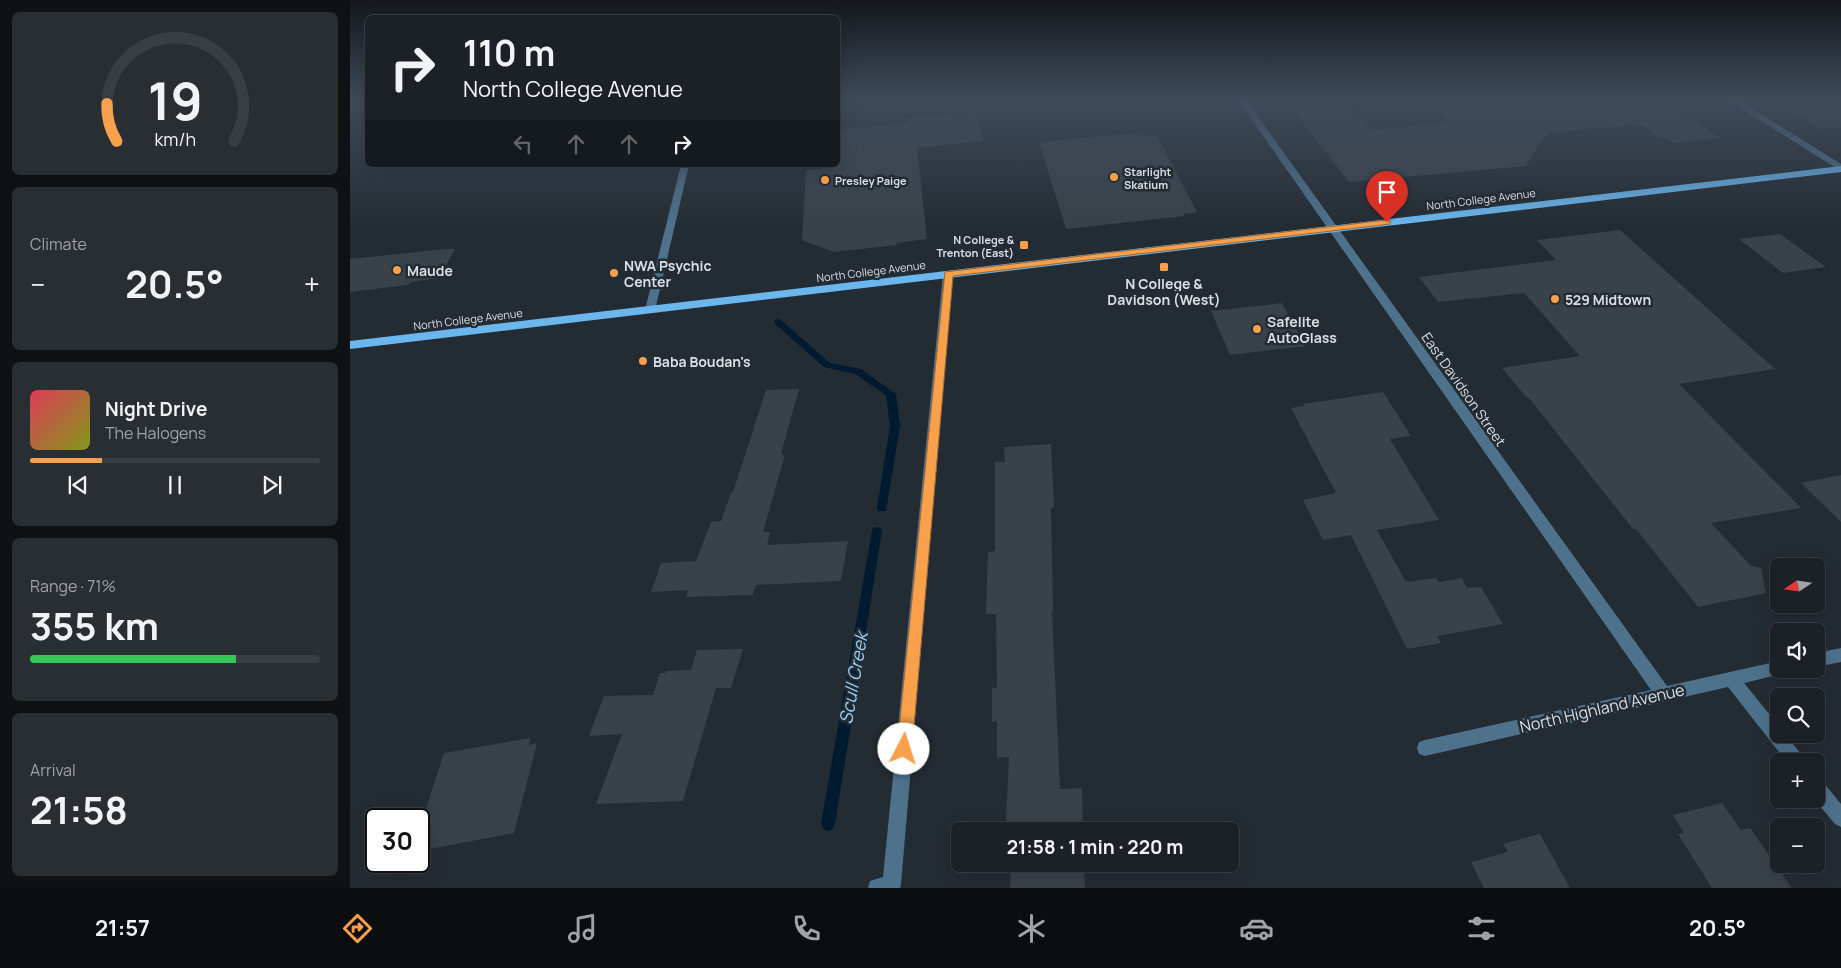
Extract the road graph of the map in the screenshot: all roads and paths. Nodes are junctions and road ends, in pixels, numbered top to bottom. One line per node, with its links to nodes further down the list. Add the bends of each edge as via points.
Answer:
1 (1271, 141): 5 (street, East Davidson Street)
2 (1797, 141): 4 (street)
3 (685, 167): 7 (street)
4 (1841, 169): 5 (main road, North College Avenue)
5 (1331, 228): 6 (main road, North College Avenue); 13 (street, East Davidson Street)
6 (948, 274): 7 (main road, North College Avenue); 18 (street)
7 (650, 310): 8 (main road, North College Avenue)
8 (350, 345)
9 (1841, 655): 10 (street)
10 (1825, 658)
11 (1770, 670): 12 (street, North Highland Avenue)
12 (1731, 679): 13 (street, North Highland Avenue); 15 (street)
13 (1663, 694): 14 (street, North Highland Avenue)
14 (1425, 748)
15 (1790, 753)
16 (1825, 798): 17 (street)
17 (1841, 818)
18 (886, 887)

